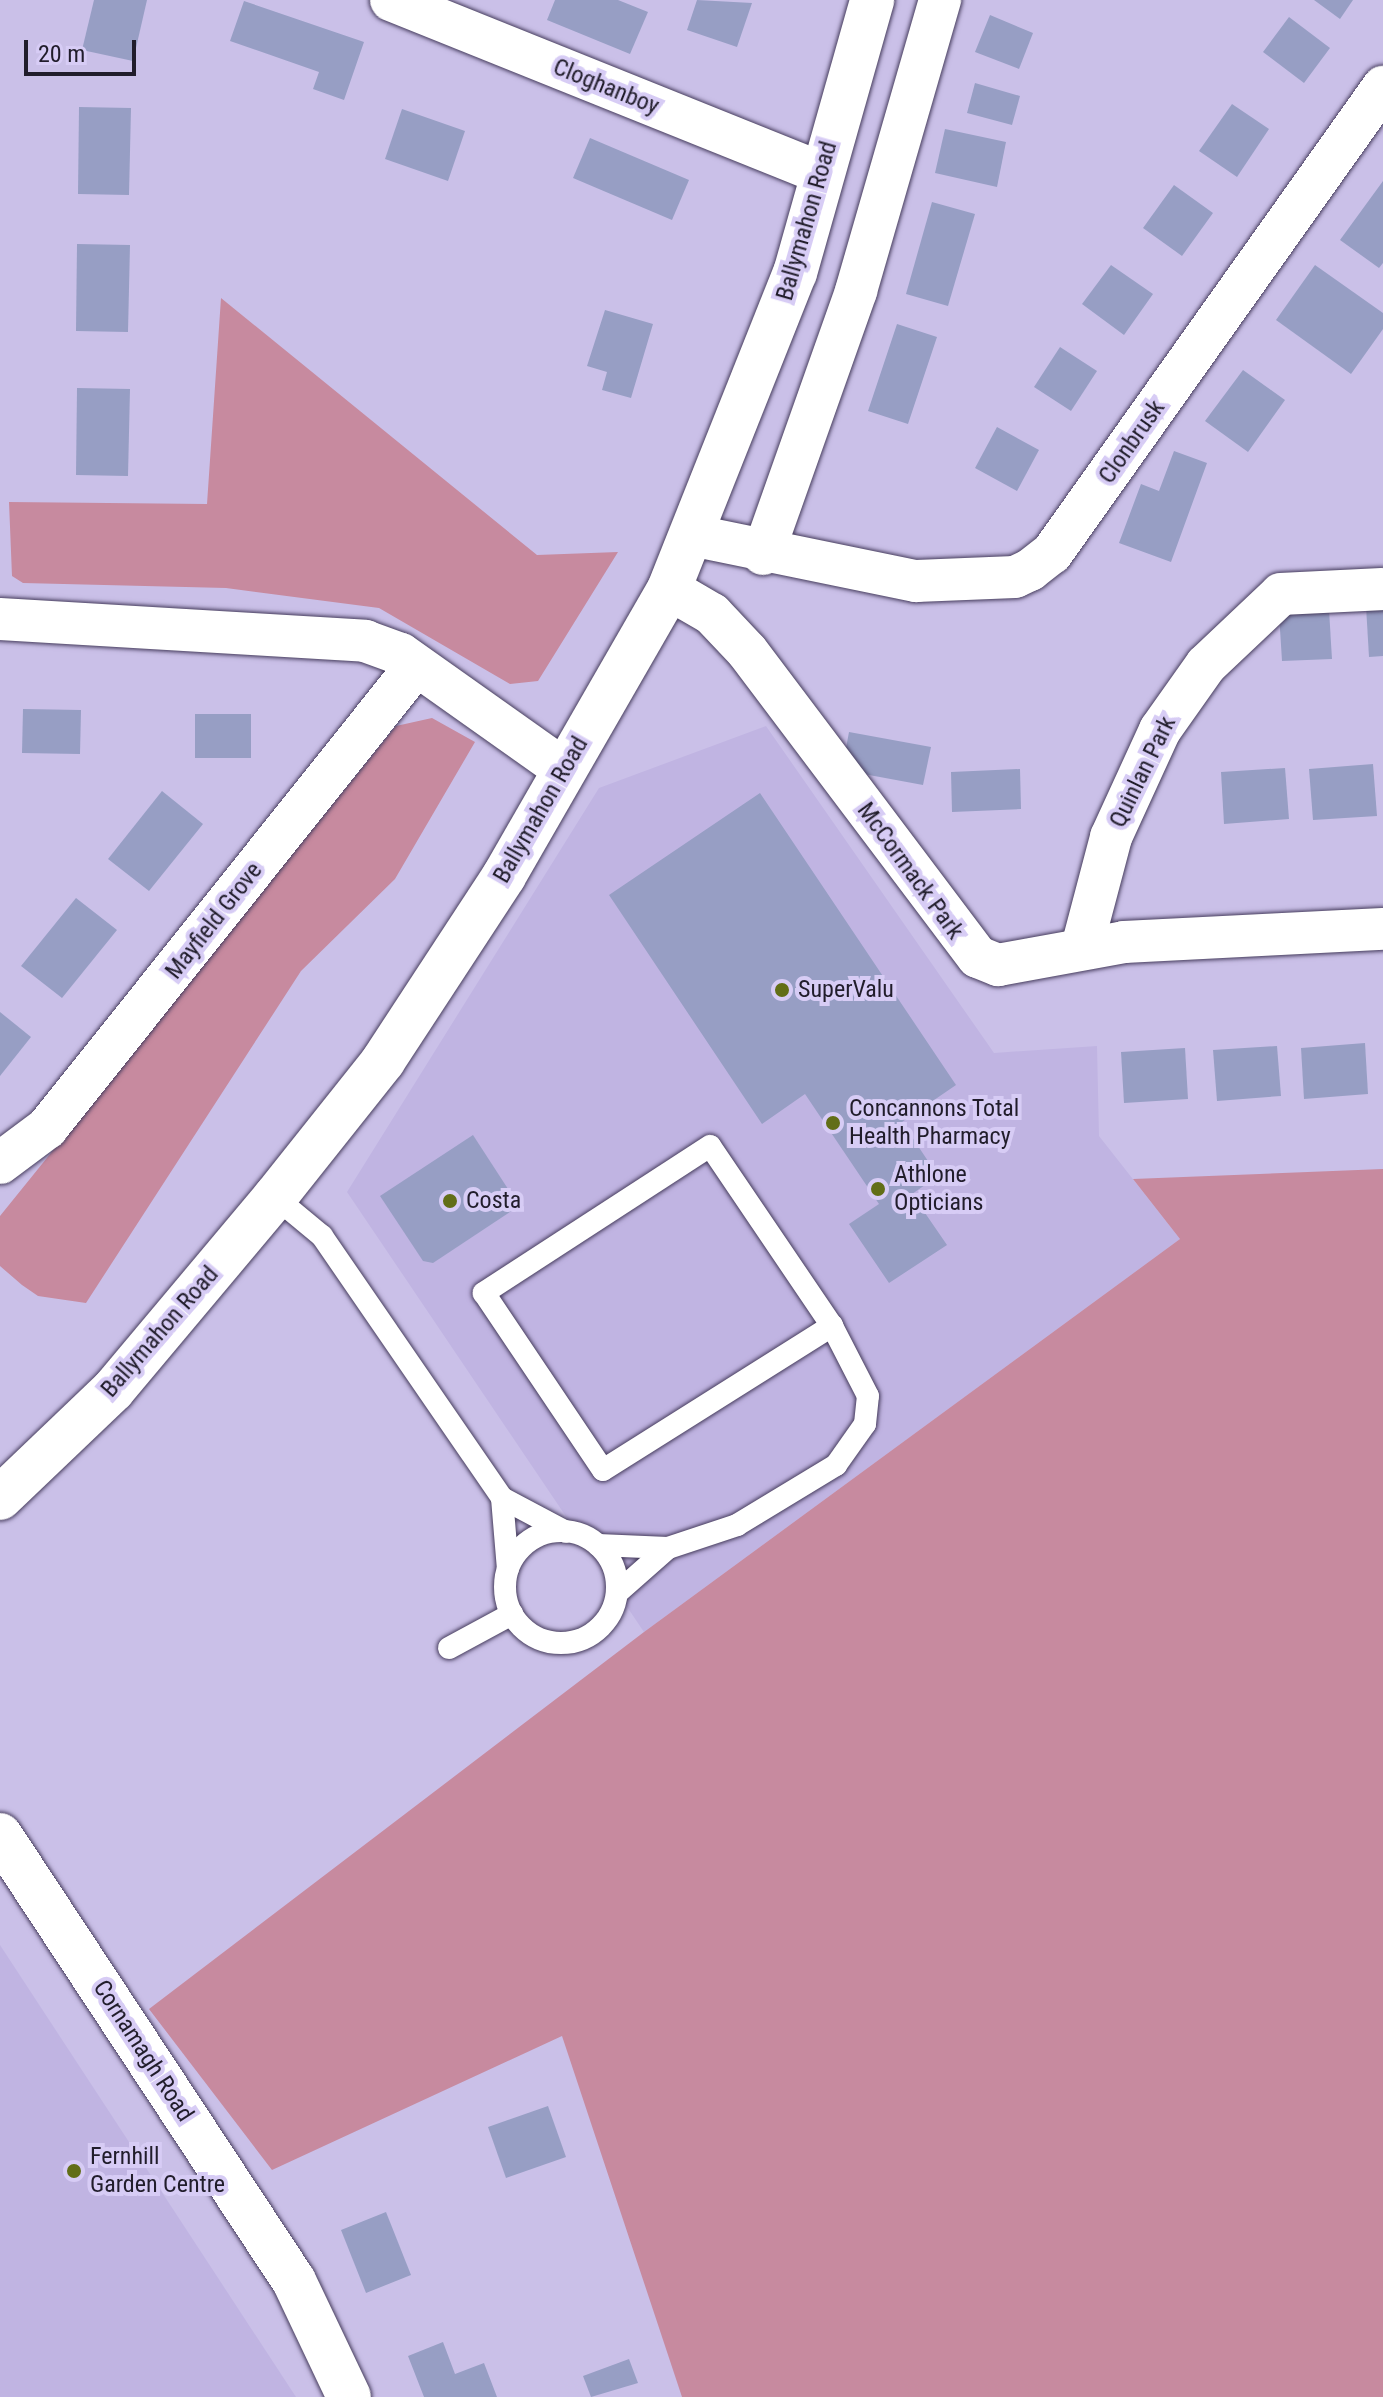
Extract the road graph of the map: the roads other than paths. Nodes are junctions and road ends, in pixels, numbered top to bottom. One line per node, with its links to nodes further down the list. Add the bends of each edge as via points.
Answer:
1 (391, 0): 5 (street, Cloghanboy)
2 (872, 0): 5 (main road, Ballymahon Road)
3 (940, 0): 7 (street, via 856,291)
4 (1383, 87): 7 (street, Clonbrusk, via 1060,542 1030,570 1015,577 916,581)
5 (821, 173): 6 (main road, Ballymahon Road, via 795,273)
6 (691, 535): 7 (street, Clonbrusk); 8 (main road, Ballymahon Road)
7 (763, 554)
8 (669, 589): 12 (main road, Ballymahon Road); 14 (street, McCormack Park, via 712,614 747,651 963,946 998,965)
9 (1383, 589): 14 (street, Quinlan Park, via 1281,594 1206,665 1160,730 1111,837)
10 (0, 619): 11 (street, via 365,641)
11 (416, 666): 12 (street); 15 (street, Mayfield Grove, via 47,1128)
12 (565, 770): 16 (main road, Ballymahon Road, via 383,1061)
13 (1383, 929): 14 (street, McCormack Park)
14 (1082, 947)
15 (0, 1163)
16 (275, 1197): 18 (main road, Ballymahon Road, via 113,1390); 19 (lane, via 322,1236)
17 (832, 1326): 17 (lane, via 710,1146 484,1293 603,1470); 22 (lane, via 868,1396 865,1424 836,1465 737,1525)
18 (0, 1498)
19 (502, 1498): 20 (lane); 23 (lane)
20 (566, 1532): 21 (lane); 23 (lane, via 531,1540)
21 (598, 1545): 22 (lane); 24 (lane, via 610,1559)
22 (668, 1548): 24 (lane)
23 (508, 1569): 25 (lane)
24 (617, 1593): 25 (lane, via 603,1625 570,1643 533,1636)
25 (512, 1614): 26 (lane)
26 (449, 1648)
27 (0, 1835): 28 (main road, Cornamagh Road, via 294,2281)
28 (349, 2397)

